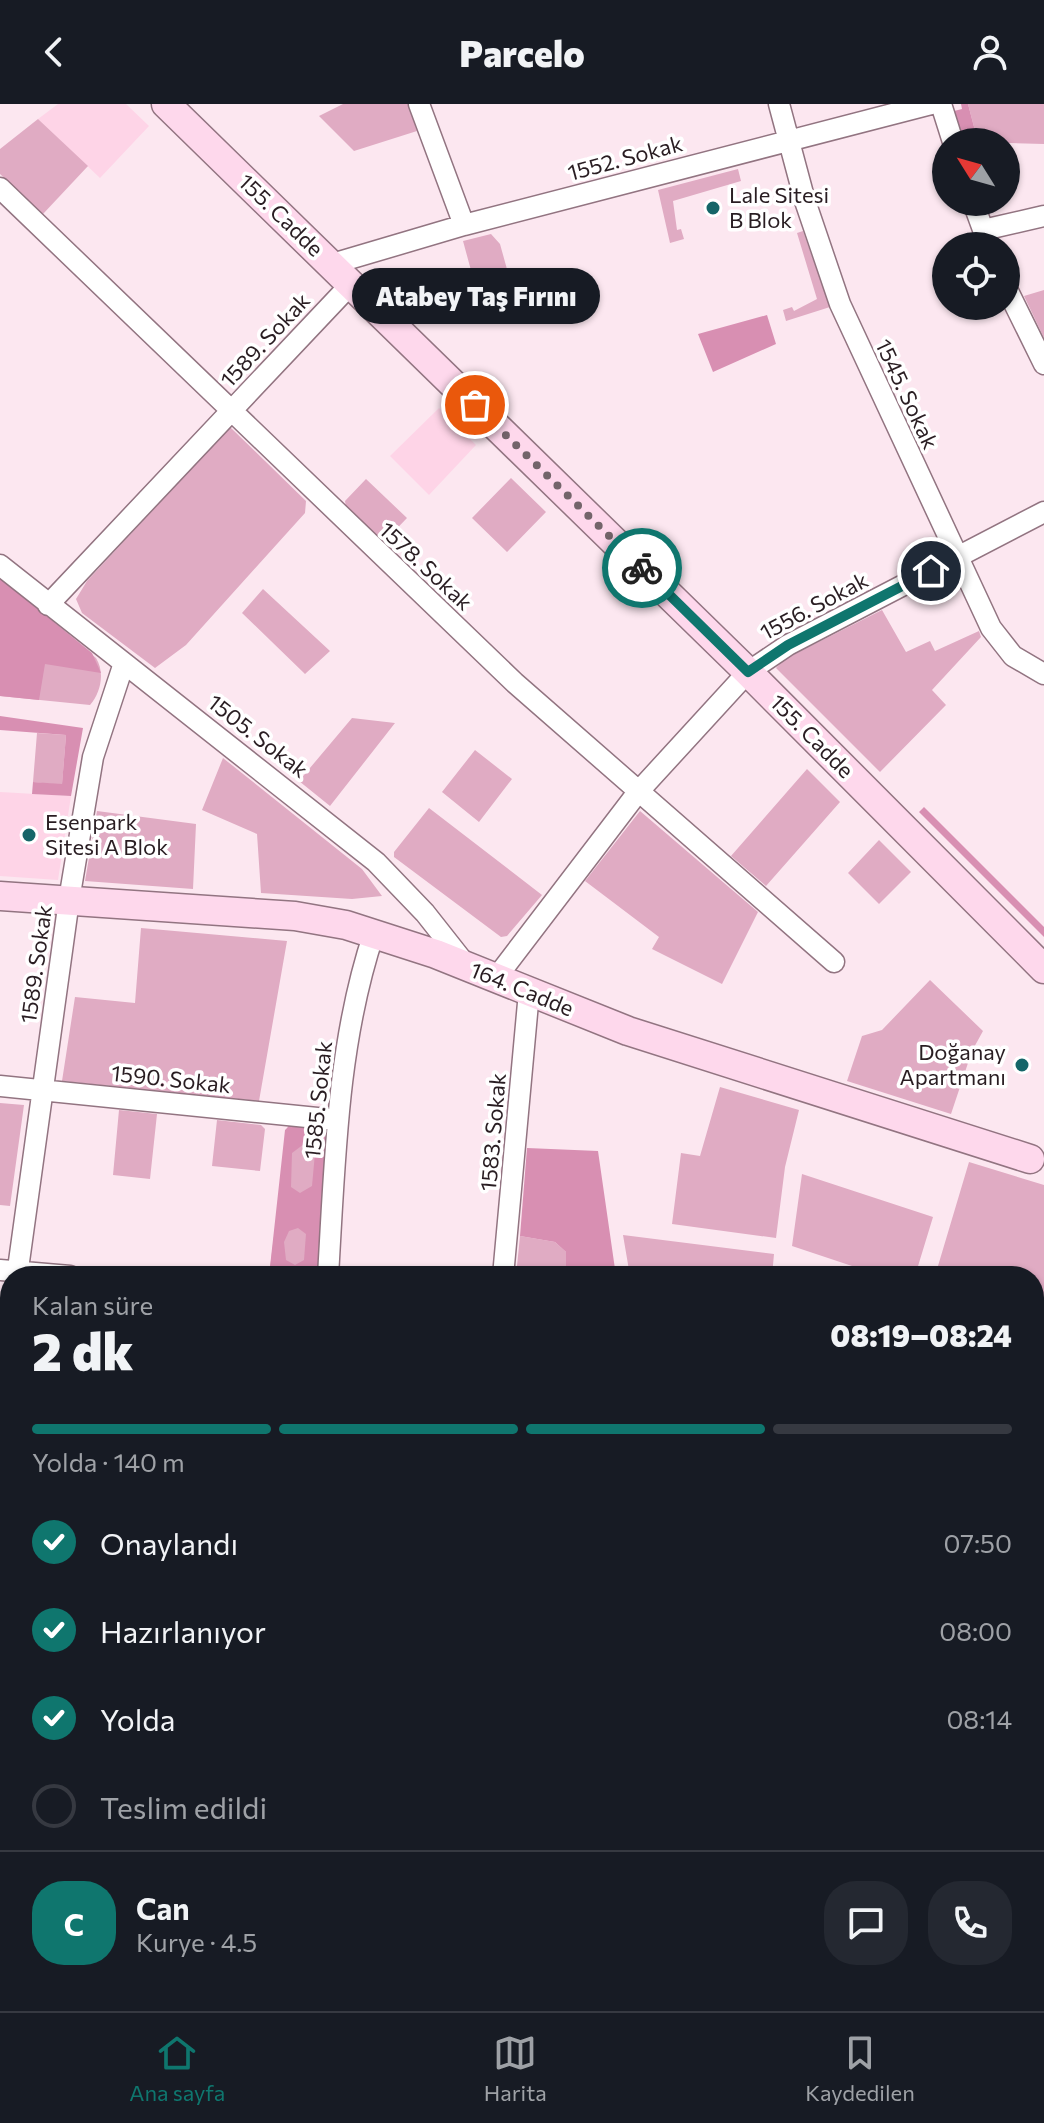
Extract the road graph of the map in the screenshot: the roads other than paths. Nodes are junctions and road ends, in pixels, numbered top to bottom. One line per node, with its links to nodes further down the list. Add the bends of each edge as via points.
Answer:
1 (166, 104): 12 (street, 155. Cadde)
2 (419, 104): 10 (street)
3 (779, 104): 7 (street, 1545. Sokak)
4 (931, 104): 7 (street, 1552. Sokak)
5 (941, 104): 6 (street)
6 (949, 128)
7 (788, 141): 10 (street, 1552. Sokak); 17 (street, 1545. Sokak, via 840,304)
8 (0, 188): 15 (street, 1578. Sokak)
9 (1044, 216): 11 (street)
10 (464, 225): 12 (street, 1552. Sokak)
11 (1002, 232)
12 (342, 274): 15 (street, 1589. Sokak); 21 (street, 155. Cadde)
13 (1020, 315): 14 (street)
14 (1044, 364)
15 (231, 412): 19 (street, 1589. Sokak); 23 (street, 1578. Sokak)
16 (1044, 512): 17 (street, 1556. Sokak)
17 (958, 557): 21 (street, 1556. Sokak, via 788,645); 22 (street, 1545. Sokak, via 997,639 1013,656)
18 (0, 565): 19 (street, 1505. Sokak)
19 (48, 605): 20 (street, 1505. Sokak)
20 (124, 663): 25 (street, 1589. Sokak, via 93,757); 28 (street, 1505. Sokak, via 376,862)
21 (748, 672): 23 (street, 1556. Sokak); 29 (street, 155. Cadde)
22 (1044, 674)
23 (638, 792): 27 (street, 1578. Sokak); 30 (street, 1556. Sokak)
24 (0, 896): 25 (street, 164. Cadde)
25 (69, 900): 26 (street, 164. Cadde, via 295,916); 33 (street, 1589. Sokak)
26 (374, 933): 28 (street, 164. Cadde); 34 (street, 1585. Sokak, via 360,980)
27 (834, 962)
28 (467, 966): 30 (street, 164. Cadde)
29 (1044, 969)
30 (496, 978): 31 (street, 164. Cadde)
31 (529, 992): 35 (street, 164. Cadde, via 640,1035); 38 (street, 1583. Sokak)
32 (0, 1086): 33 (street, 1590. Sokak)
33 (44, 1090): 34 (street, 1590. Sokak); 36 (street, 1589. Sokak)
34 (337, 1120): 37 (street, 1585. Sokak)
35 (1039, 1161)
36 (12, 1266)
37 (329, 1266)
38 (504, 1266)

